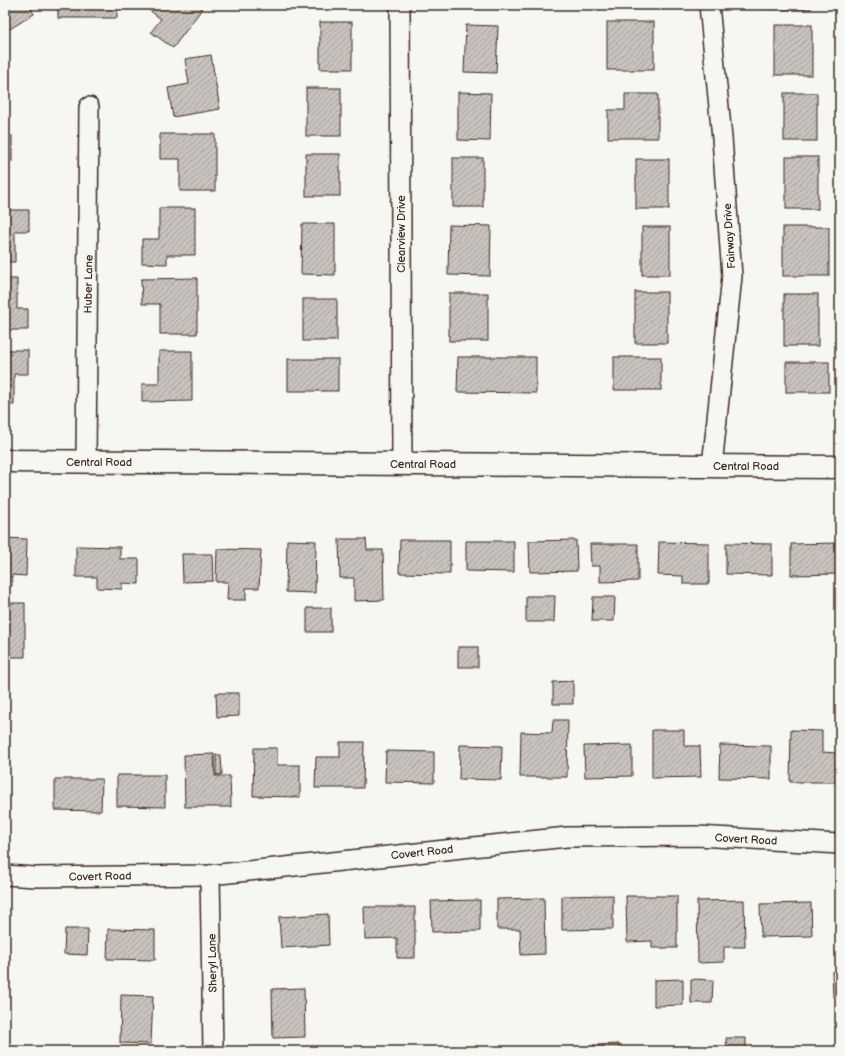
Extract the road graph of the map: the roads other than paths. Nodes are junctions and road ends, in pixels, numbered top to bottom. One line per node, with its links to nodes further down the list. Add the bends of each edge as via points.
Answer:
1 (400, 5): 6 (street, Clearview Drive)
2 (709, 5): 7 (street, Fairway Drive, via 732,276)
3 (89, 107): 5 (street, Huber Lane)
4 (5, 462): 5 (main road, Central Road)
5 (86, 462): 6 (main road, Central Road)
6 (402, 464): 7 (main road, Central Road)
7 (712, 466): 8 (main road, Central Road)
8 (840, 467)
9 (840, 844): 11 (street, Covert Road, via 697,836 567,837)
10 (5, 875): 11 (street, Covert Road)
11 (210, 875): 12 (street, Sheryl Lane)
12 (213, 1051)

